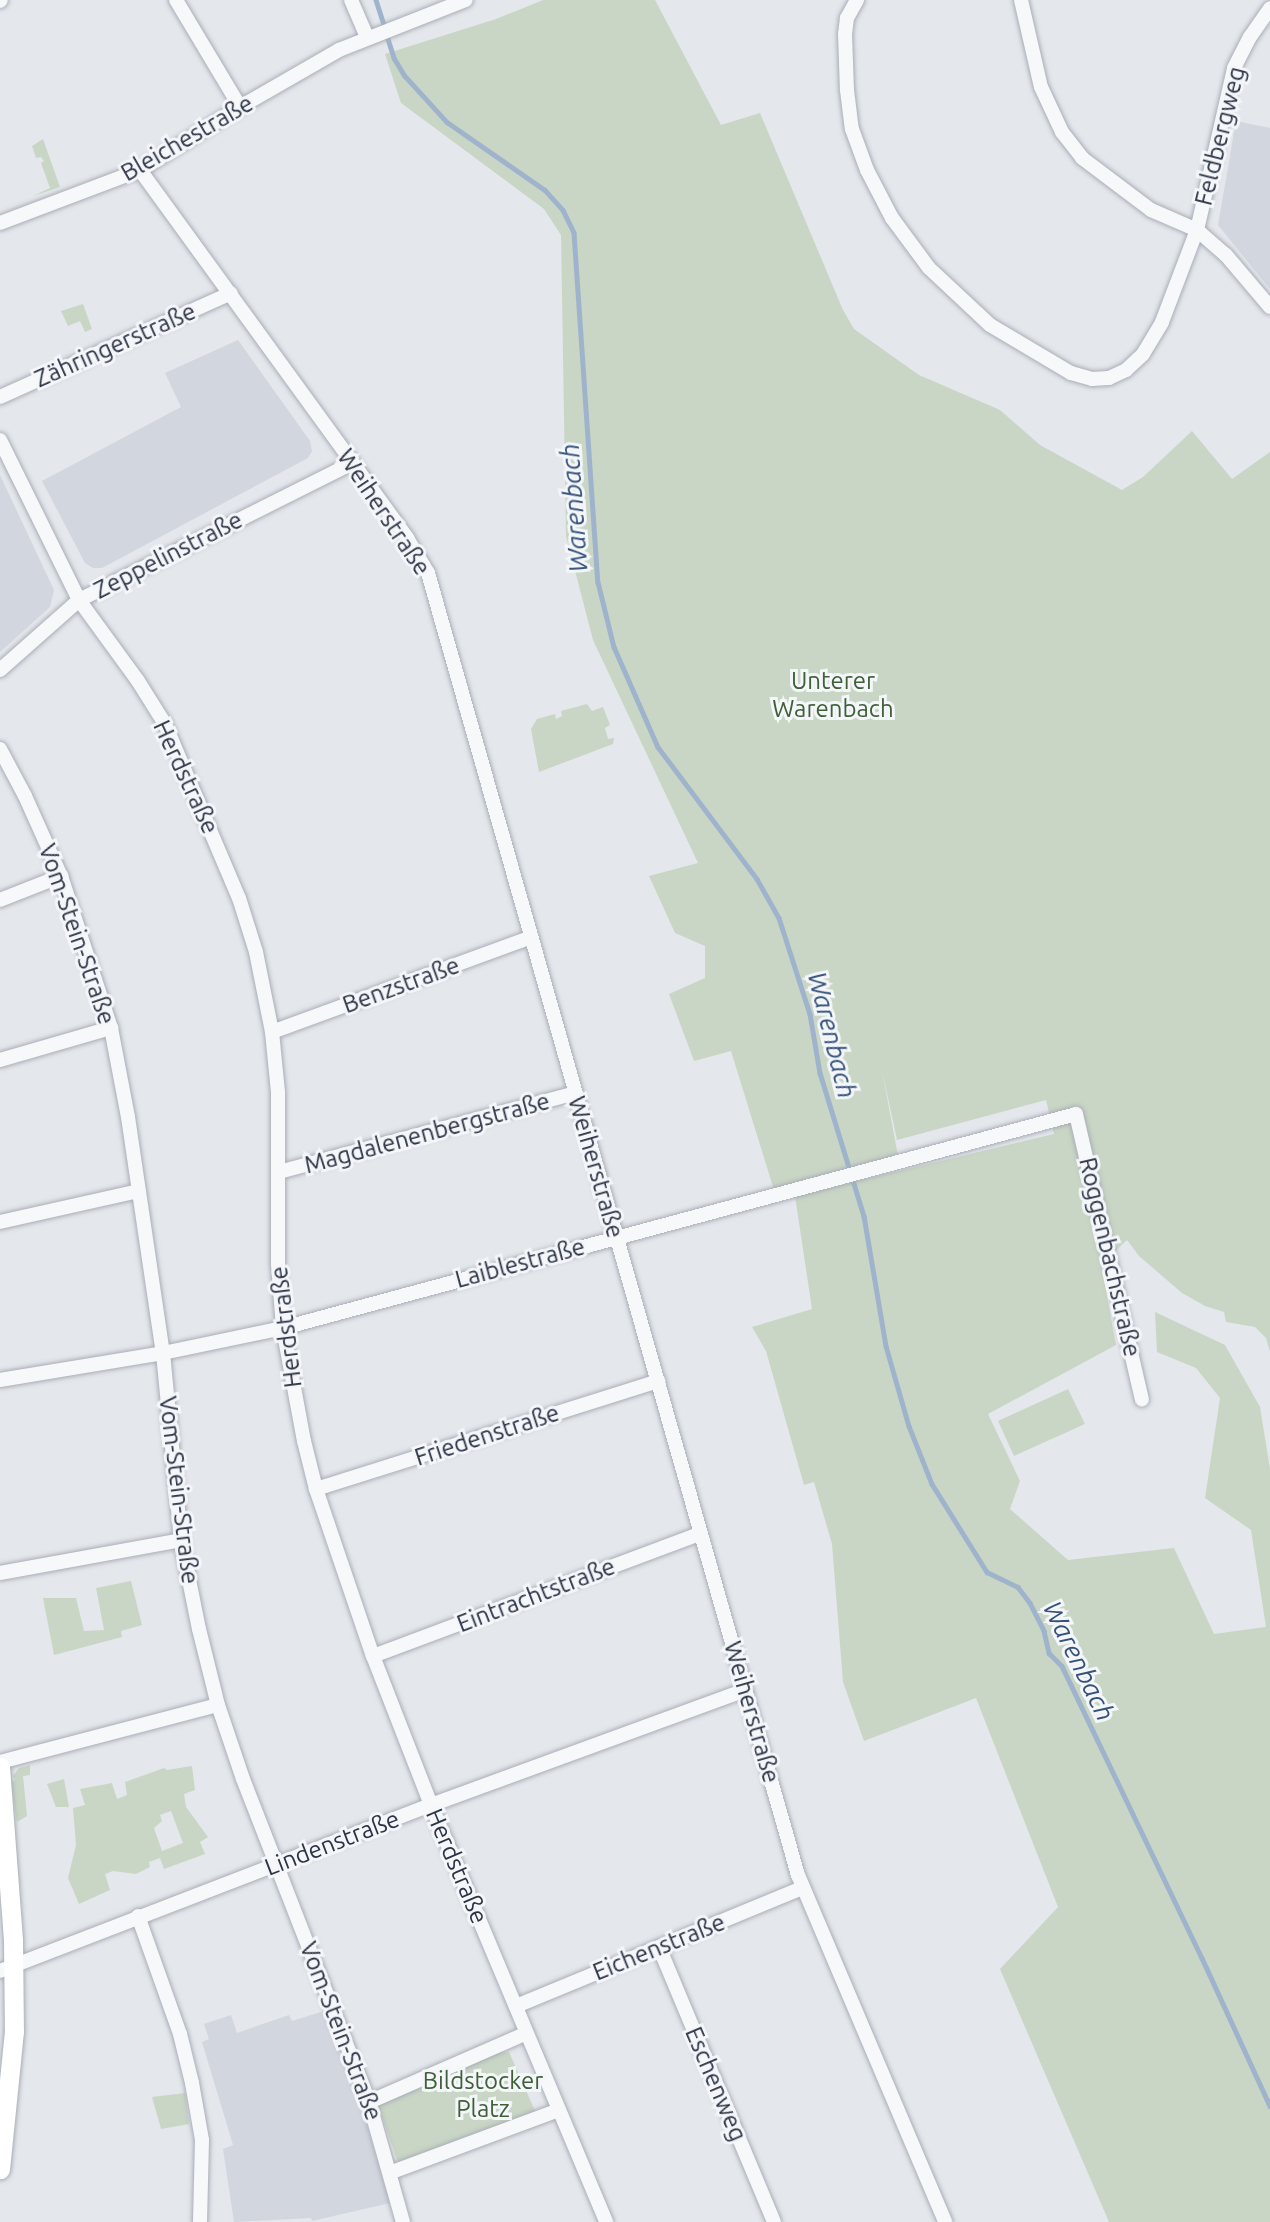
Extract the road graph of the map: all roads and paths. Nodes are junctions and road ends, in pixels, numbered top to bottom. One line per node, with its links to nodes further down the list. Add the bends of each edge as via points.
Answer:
1 (176, 0): 8 (street)
2 (351, 0): 7 (street)
3 (466, 0): 7 (street, Bleichestraße)
4 (858, 0): 11 (street, Feldbergweg, via 847,18 847,90 852,128 867,170 892,218 929,268 989,325 1071,373 1110,378 1143,354 1162,323)
5 (1021, 0): 11 (street, via 1041,87 1062,132 1082,158 1109,181 1152,210)
6 (1270, 8): 11 (street, Feldbergweg, via 1234,68)
7 (371, 35): 8 (street, Bleichestraße)
8 (240, 107): 9 (street, Bleichestraße)
9 (140, 170): 10 (street, Bleichestraße); 12 (street, Weiherstraße)
10 (0, 222)
11 (1196, 230): 13 (street, via 1226,255)
12 (230, 293): 14 (street, Zähringerstraße); 16 (street, Weiherstraße)
13 (1270, 307)
14 (0, 397)
15 (0, 440): 17 (street, Herdstraße)
16 (352, 463): 17 (street, Zeppelinstraße); 22 (street, Weiherstraße, via 428,573)
17 (79, 600): 18 (street, Zeppelinstraße); 24 (street, Herdstraße, via 165,724 195,791 246,920)
18 (0, 670)
19 (0, 749): 20 (street, Vom-Stein-Straße)
20 (61, 876): 21 (street); 23 (street, Vom-Stein-Straße)
21 (0, 900)
22 (531, 937): 24 (street, Benzstraße); 26 (street, Weiherstraße)
23 (111, 1028): 25 (street); 29 (street, Vom-Stein-Straße)
24 (272, 1032): 28 (street, Herdstraße)
25 (0, 1060)
26 (575, 1093): 28 (street, Magdalenenbergstraße); 31 (street, Weiherstraße)
27 (1076, 1114): 31 (street, Laiblestraße); 36 (street, Roggenbachstraße)
28 (279, 1172): 32 (street, Herdstraße)
29 (139, 1191): 30 (street); 33 (street, Vom-Stein-Straße)
30 (0, 1222)
31 (616, 1237): 32 (street, Laiblestraße); 35 (street, Weiherstraße)
32 (283, 1328): 33 (street, Laiblestraße); 37 (street, Herdstraße)
33 (163, 1353): 34 (street, Laiblestraße); 39 (street, Vom-Stein-Straße)
34 (0, 1380)
35 (658, 1381): 37 (street, Friedenstraße); 38 (street, Weiherstraße)
36 (1142, 1399)
37 (316, 1489): 41 (street, Herdstraße)
38 (699, 1534): 41 (street, Eintrachtstraße); 42 (street, Weiherstraße)
39 (181, 1540): 40 (street); 43 (street, Vom-Stein-Straße)
40 (0, 1573)
41 (373, 1656): 45 (street, Herdstraße)
42 (745, 1690): 45 (street, Lindenstraße); 47 (street, Weiherstraße)
43 (218, 1705): 44 (street); 46 (street, Vom-Stein-Straße)
44 (0, 1765): 50 (street, via 9,1859)
45 (431, 1805): 46 (street, Lindenstraße); 51 (street, Herdstraße)
46 (277, 1864): 48 (street, Lindenstraße); 55 (street, Vom-Stein-Straße)
47 (802, 1888): 49 (street, Eichenstraße); 63 (street, Weiherstraße)
48 (138, 1916): 50 (street, Lindenstraße); 59 (street, via 180,2034 192,2083 202,2140)
49 (659, 1947): 51 (street, Eichenstraße); 62 (street, Eschenweg)
50 (6, 1968): 52 (street)
51 (516, 2006): 53 (street, Herdstraße)
52 (14, 2031): 54 (street); 57 (street)
53 (527, 2033): 55 (street); 56 (street, Herdstraße)
54 (0, 2057)
55 (369, 2102): 58 (street, Vom-Stein-Straße)
56 (559, 2110): 58 (street); 61 (street, Herdstraße)
57 (0, 2169)
58 (392, 2172): 60 (street, Vom-Stein-Straße)
59 (200, 2222)
60 (403, 2222)
61 (606, 2222)
62 (774, 2222)
63 (945, 2222)

